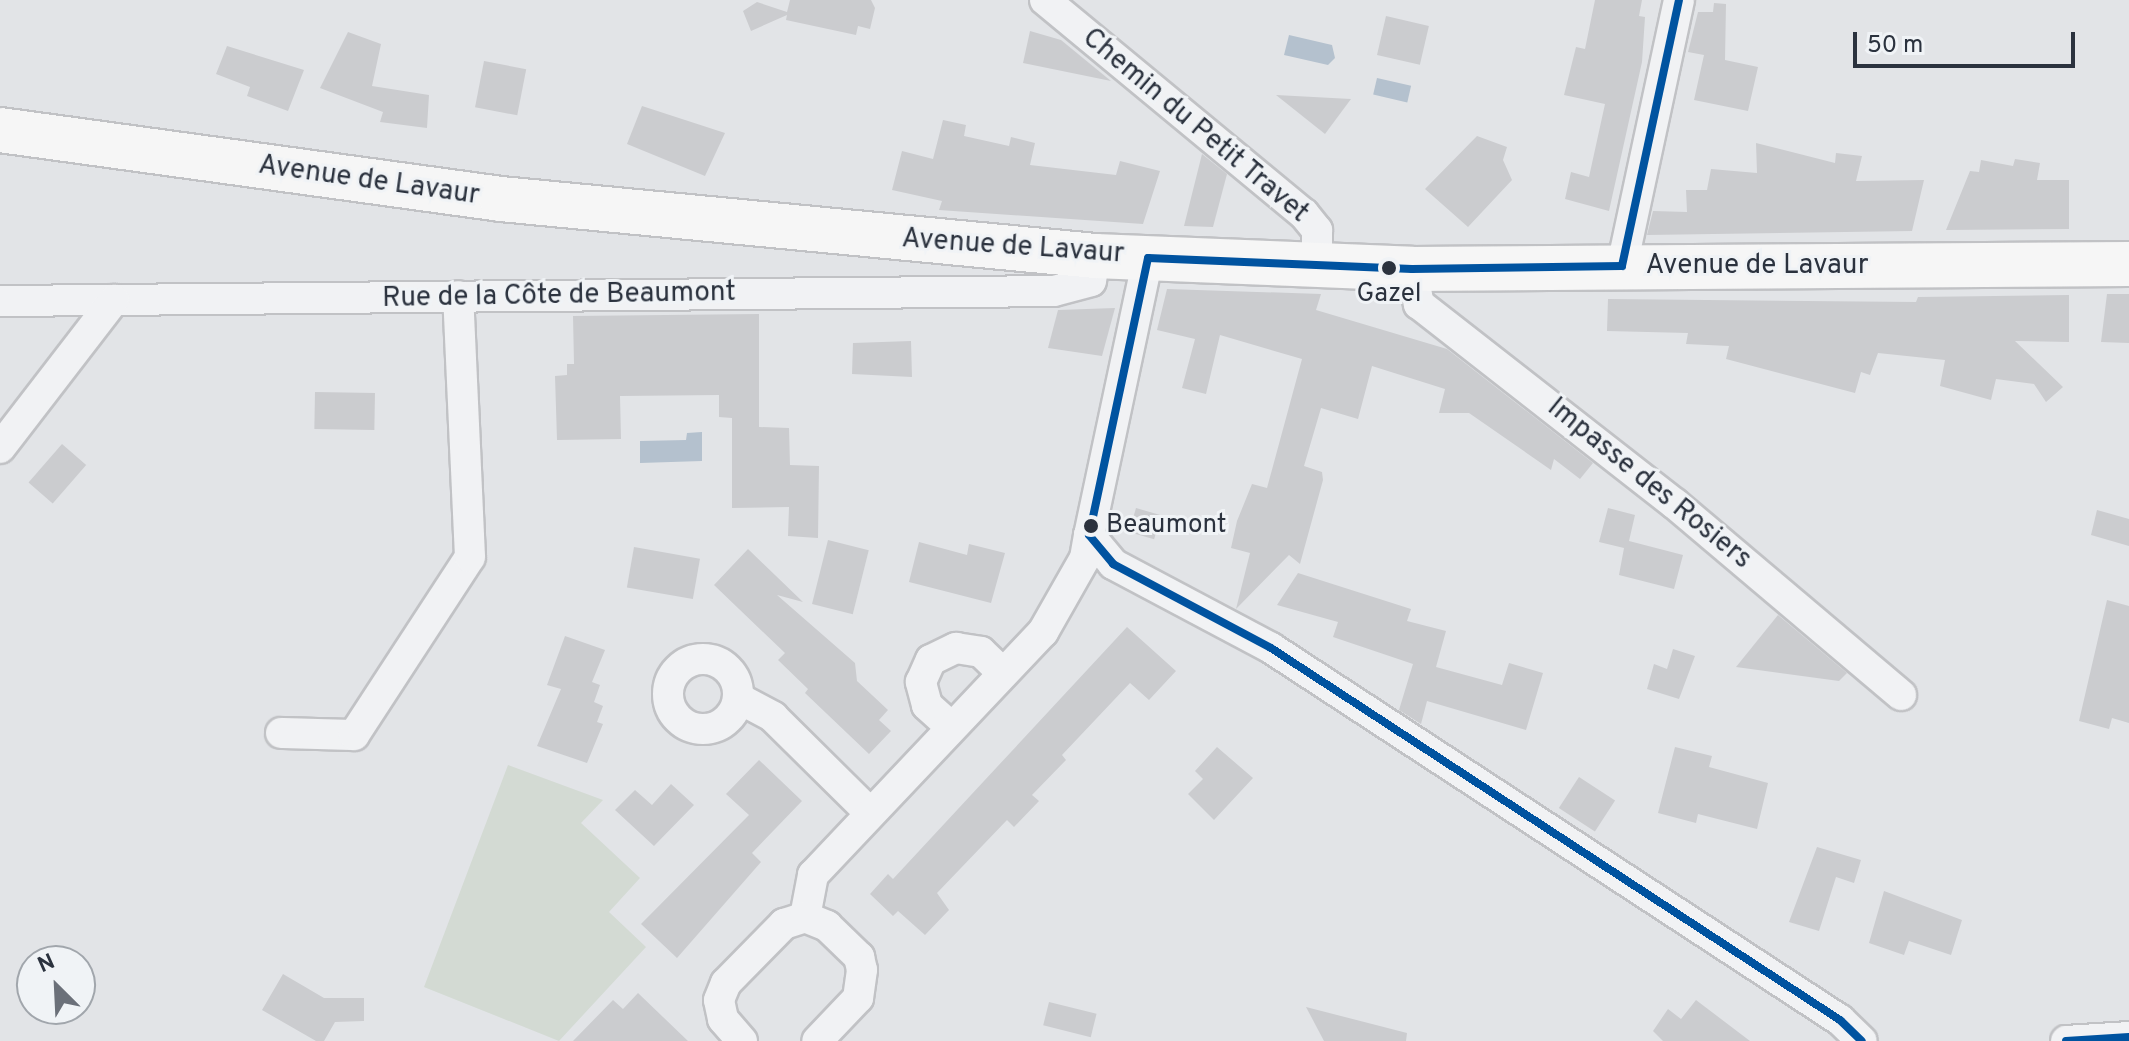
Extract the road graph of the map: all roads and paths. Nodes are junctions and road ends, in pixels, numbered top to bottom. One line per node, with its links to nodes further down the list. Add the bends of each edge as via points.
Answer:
1 (1045, 0): 7 (street, Chemin du Petit Travet, via 1304,214 1317,230)
2 (1679, 0): 8 (street)
3 (0, 130): 4 (main road, Avenue de Lavaur, via 501,199)
4 (1095, 256): 5 (main road, Avenue de Lavaur); 10 (street, Rue de la Côte de Beaumont, via 1091,281 1054,291)
5 (1148, 258): 7 (main road, Avenue de Lavaur); 14 (street)
6 (2129, 264): 8 (main road, Avenue de Lavaur)
7 (1317, 266): 9 (main road, Avenue de Lavaur)
8 (1622, 266): 9 (main road, Avenue de Lavaur)
9 (1412, 269): 16 (street, Impasse des Rosiers, via 1419,304 1675,504)
10 (458, 296): 11 (street, Rue de la Côte de Beaumont); 19 (street, via 470,557 354,735)
11 (114, 300): 12 (street, Rue de la Côte de Beaumont); 13 (street)
12 (0, 301)
13 (0, 448)
14 (1089, 535): 15 (street, via 1085,558 1043,632); 25 (street, via 1113,564 1271,648 1840,1020)
15 (1003, 673): 18 (street); 18 (street, via 981,652 956,648 931,660 921,682 927,705)
16 (1901, 695)
17 (738, 698): 20 (street, via 773,717)
18 (950, 726): 20 (street)
19 (281, 733)
20 (869, 812): 21 (street, via 813,875)
21 (805, 917): 23 (street, via 784,924 726,983 719,1000 723,1019); 24 (street, via 827,926 859,957 862,970 858,998)
22 (2129, 1037): 26 (street)
23 (742, 1041)
24 (817, 1041)
25 (1862, 1041)
26 (2066, 1041)

